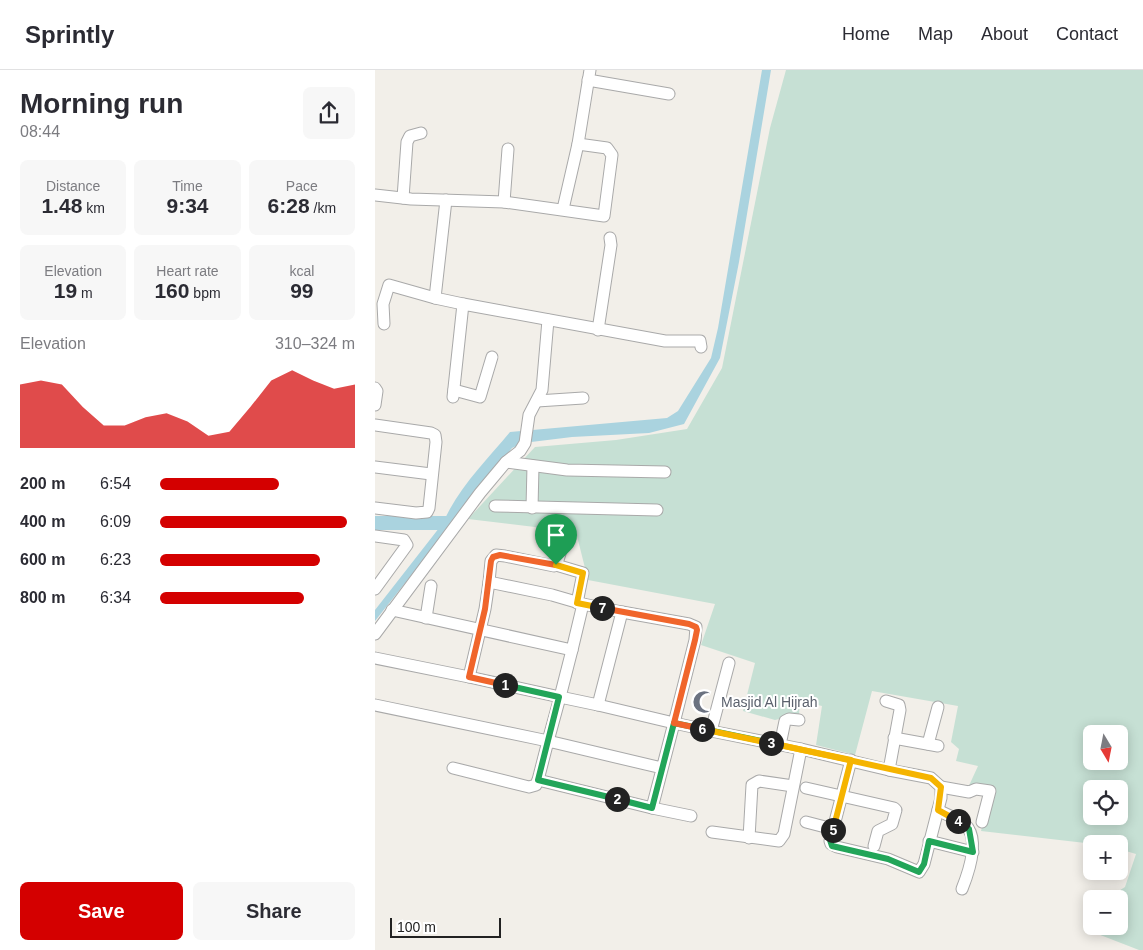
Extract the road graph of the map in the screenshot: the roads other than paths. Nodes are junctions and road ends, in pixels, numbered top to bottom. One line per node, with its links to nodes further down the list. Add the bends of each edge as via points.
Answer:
1 (589, 75): 2 (street); 4 (street)
2 (669, 94)
3 (421, 133): 7 (street, via 410,136 407,142)
4 (578, 144): 10 (street); 10 (street, via 607,148 612,154 604,216)
5 (508, 149): 9 (street)
6 (375, 195): 7 (street)
7 (403, 198): 8 (street)
8 (446, 200): 9 (street); 12 (street)
9 (504, 202): 10 (street)
10 (563, 209)
11 (610, 238): 16 (street)
12 (435, 298): 13 (street); 15 (street, via 389,285 383,304)
13 (463, 304): 14 (street); 18 (street, via 454,393 480,397)
14 (548, 320): 16 (street); 21 (street, via 542,390)
15 (384, 324)
16 (598, 330): 17 (street, via 665,341 700,341)
17 (701, 347)
18 (491, 357)
19 (375, 388): 22 (street)
20 (583, 398): 21 (street)
21 (537, 401): 24 (street, via 529,415 525,443)
22 (375, 405)
23 (375, 425): 28 (street, via 434,434 436,442)
24 (506, 462): 25 (street); 41 (street)
25 (533, 466): 27 (street); 31 (street)
26 (375, 467): 28 (street)
27 (665, 472)
28 (431, 474): 30 (street, via 427,512)
29 (495, 506): 31 (street)
30 (375, 508)
31 (532, 508): 32 (street)
32 (657, 510)
33 (375, 536): 36 (street, via 404,540 407,545)
34 (562, 547): 35 (street)
35 (556, 565): 37 (street, via 496,555 491,561); 40 (street, via 583,573)
36 (381, 574): 39 (street)
37 (489, 582): 40 (street); 44 (street)
38 (431, 586): 43 (street)
39 (375, 588)
40 (580, 603): 42 (street); 46 (street)
41 (392, 610): 43 (street); 45 (street)
42 (622, 612): 53 (street); 56 (street, via 696,627)
43 (426, 618): 44 (street)
44 (481, 629): 46 (street); 49 (street)
45 (375, 634)
46 (571, 650): 50 (street)
47 (375, 658): 49 (street)
48 (729, 663): 57 (street)
49 (469, 677): 50 (street)
50 (559, 697): 53 (street); 59 (street)
51 (885, 701): 58 (street, via 900,707)
52 (375, 705): 59 (street)
53 (598, 705): 56 (street)
54 (937, 707): 58 (street, via 933,745)
55 (799, 720): 60 (street, via 785,721)
56 (674, 723): 57 (street); 64 (street)
57 (711, 731): 60 (street)
58 (894, 738): 65 (street)
59 (548, 741): 64 (street); 66 (street)
60 (780, 745): 61 (street)
61 (801, 749): 62 (street); 67 (street)
62 (851, 760): 65 (street); 70 (street)
63 (453, 768): 66 (street, via 529,787 536,785)
64 (662, 768): 71 (street)
65 (889, 770): 68 (street, via 931,778)
66 (538, 780): 71 (street)
67 (793, 786): 78 (street, via 782,838 776,842); 78 (street, via 759,781 752,785)
68 (941, 787): 72 (street); 75 (street, via 969,792 976,789 989,791)
69 (806, 788): 70 (street)
70 (842, 797): 76 (street); 80 (street, via 896,809 892,824 878,831)
71 (652, 808): 73 (street)
72 (938, 810): 79 (street); 81 (street, via 969,829)
73 (691, 816)
74 (806, 822): 76 (street)
75 (982, 822)
76 (833, 829): 79 (street, via 832,846 888,859 916,872 921,871 924,864)
77 (711, 832): 78 (street)
78 (749, 838)
79 (929, 841): 81 (street)
80 (874, 846)
81 (973, 852): 82 (street)
82 (962, 889)

